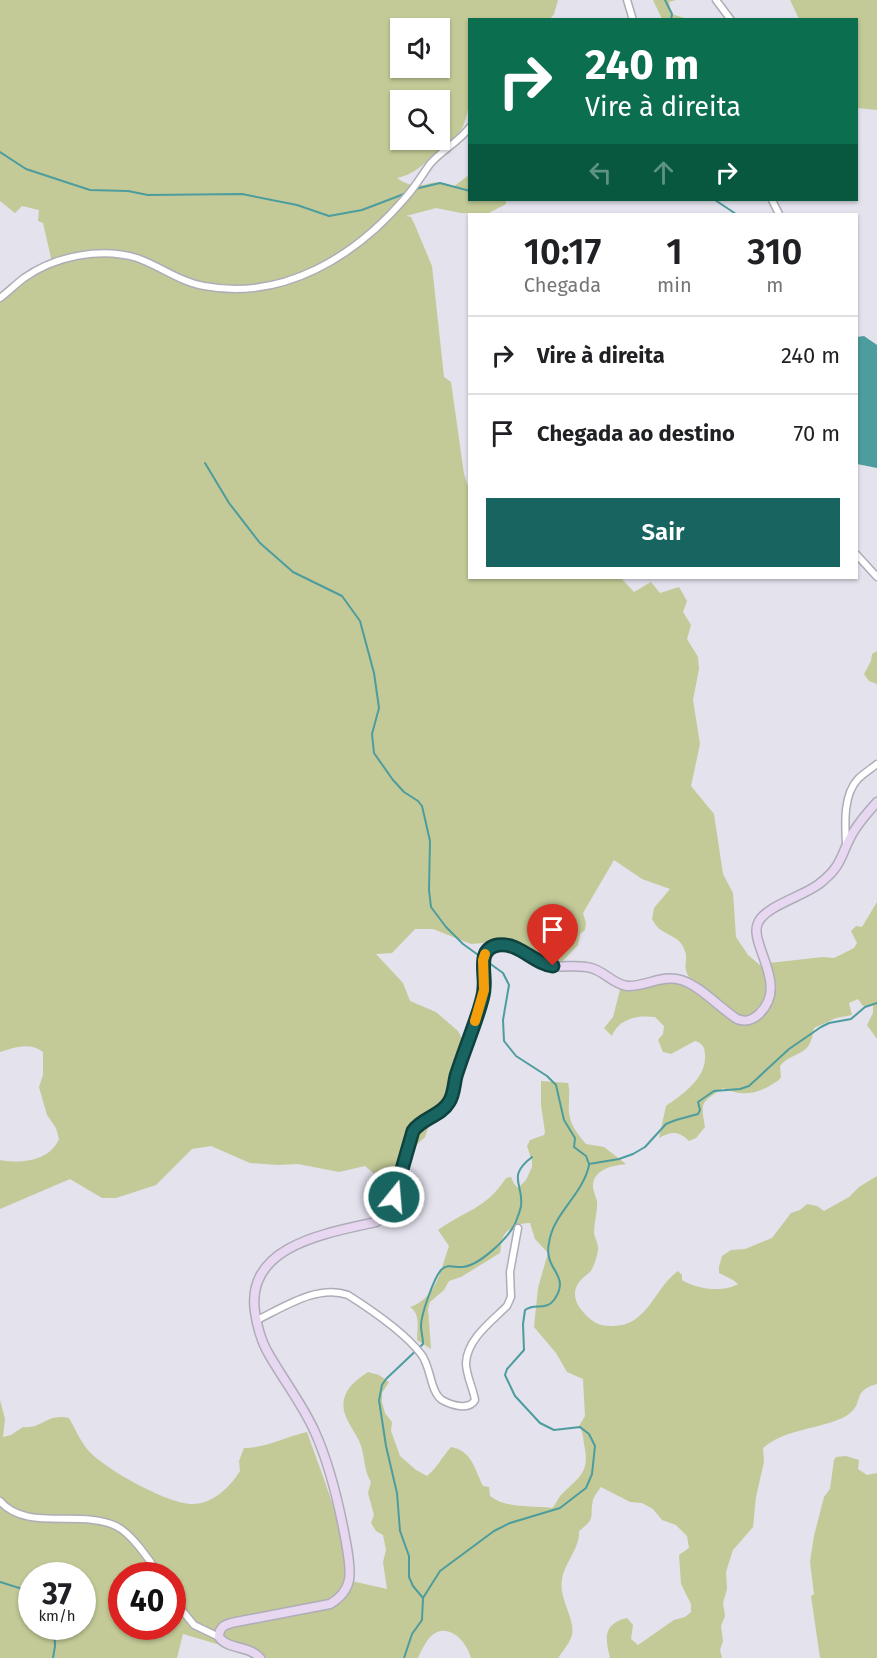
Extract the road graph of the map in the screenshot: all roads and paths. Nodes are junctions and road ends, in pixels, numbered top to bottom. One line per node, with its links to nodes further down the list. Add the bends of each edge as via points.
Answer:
1 (627, 0): 3 (street)
2 (717, 0): 4 (street)
3 (632, 18)
4 (730, 18)
5 (468, 129): 6 (street, via 436,157 386,219 338,258 305,276 267,288 203,286 138,259 103,252 42,268)
6 (0, 298)
7 (858, 556): 8 (street)
8 (877, 577)
9 (877, 764): 11 (street, via 850,790 844,823)
10 (877, 802): 11 (street, via 853,833)
11 (846, 850): 13 (street, via 836,869 819,885 773,909 758,922 756,931 770,987 765,1006 746,1021 737,1019 690,983 680,980 626,986 594,968 547,966 509,946 490,948 483,960 483,997 449,1103 413,1131 394,1197 383,1218 317,1236 289,1248 271,1262 256,1285)
12 (518, 1228): 13 (street, via 510,1272 510,1301 484,1328 468,1354 466,1364 475,1400 469,1406 439,1397 427,1362 415,1346 348,1295 315,1294)
13 (257, 1320): 17 (street, via 267,1351 317,1438 342,1514 350,1571 346,1591 330,1604 225,1624)
14 (0, 1502): 15 (street, via 19,1515 105,1521 118,1527)
15 (150, 1562)
16 (186, 1615): 17 (street, via 194,1625)
17 (219, 1637): 18 (street, via 224,1643 248,1649)
18 (260, 1658)

